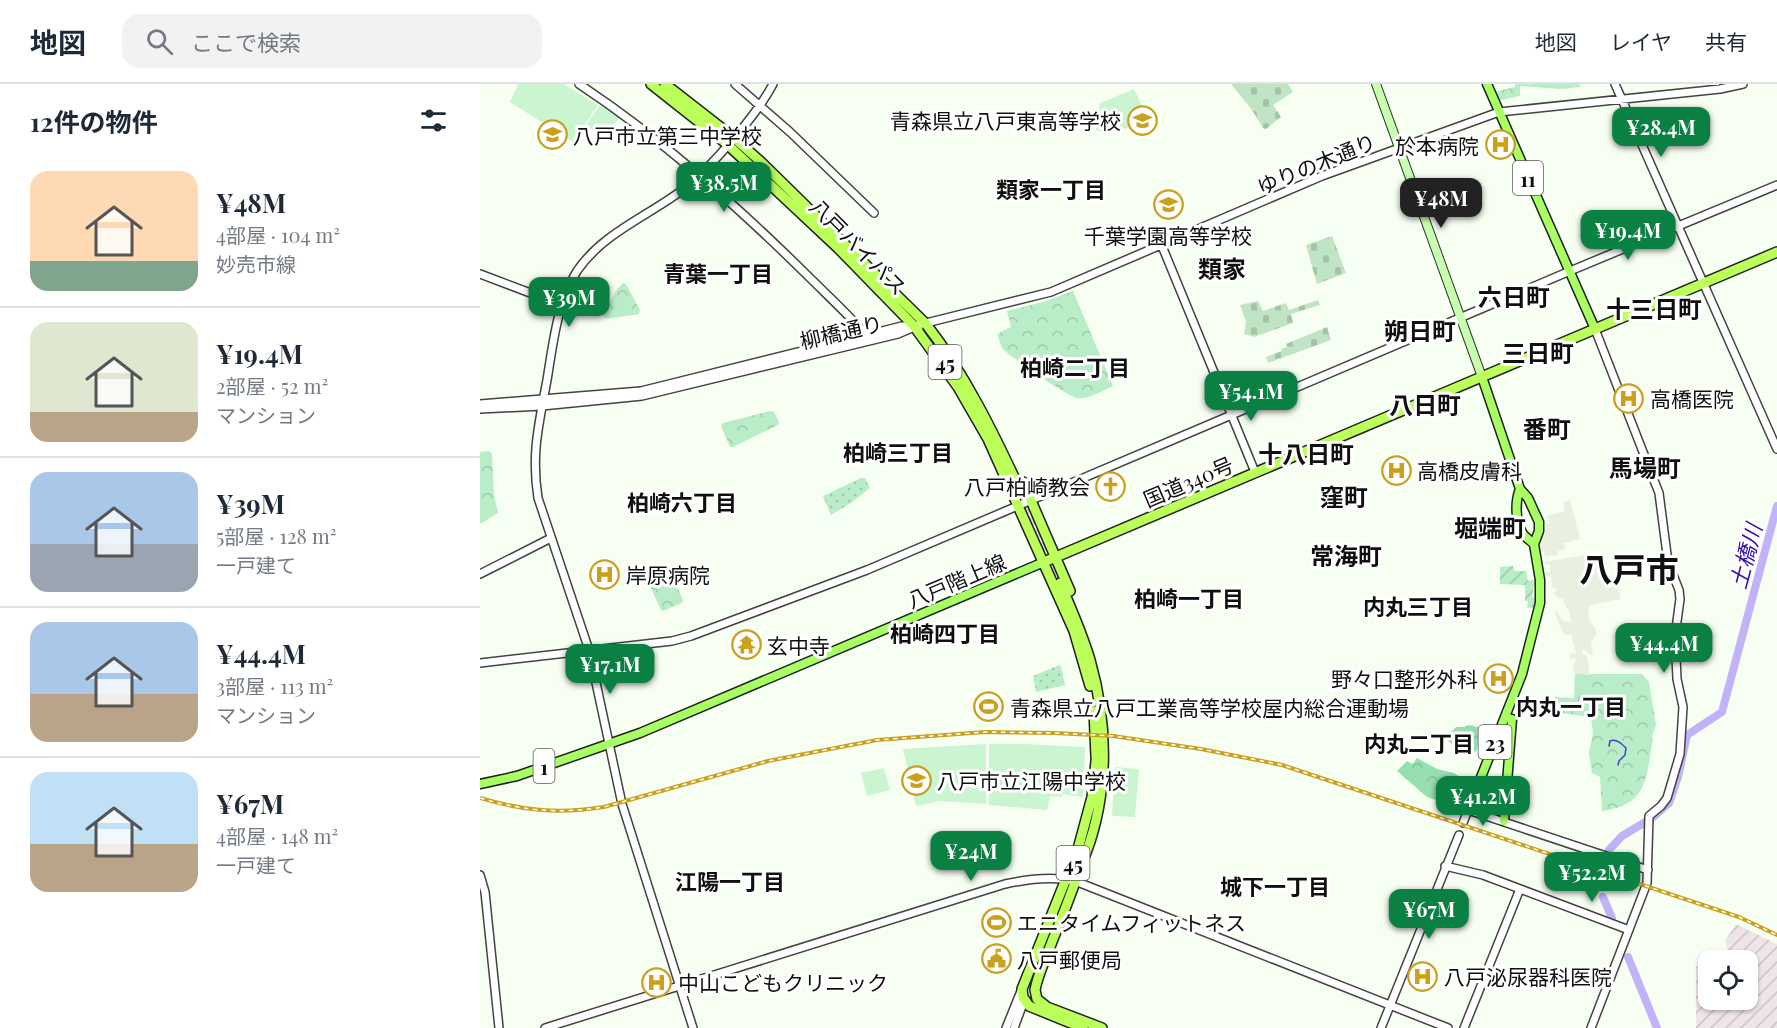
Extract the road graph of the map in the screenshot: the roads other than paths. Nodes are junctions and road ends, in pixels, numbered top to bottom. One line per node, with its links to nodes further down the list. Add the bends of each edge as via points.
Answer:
1 (579, 84): 15 (street)
2 (651, 84): 13 (highway, 八戸バイパス / 45)
3 (665, 84): 13 (highway, 八戸バイパス / 45)
4 (735, 84): 11 (street)
5 (773, 84): 11 (street)
6 (1376, 84): 14 (main road)
7 (1487, 84): 12 (main road, 11)
8 (1615, 84): 10 (street)
9 (1743, 84): 10 (street, ゆりの木通り)
10 (1621, 98): 12 (street, ゆりの木通り); 18 (street)
11 (759, 105): 13 (street); 17 (street)
12 (1499, 112): 14 (street, ゆりの木通り); 21 (main road, 11)
13 (730, 141): 15 (street); 26 (highway, 八戸バイパス / 45, via 844,242); 27 (highway, 八戸バイパス / 45)
14 (1399, 148): 19 (street, ゆりの木通り, via 1283,192); 25 (main road)
15 (700, 175): 24 (street, via 607,239 578,271); 29 (street)
16 (1777, 185): 18 (street)
17 (874, 213)
18 (1677, 227): 21 (street); 23 (street)
19 (1162, 246): 26 (street, ゆりの木通り, via 1051,292); 36 (street)
20 (1777, 252): 23 (highway, 国道340号)
21 (1570, 271): 25 (street); 28 (main road, 11)
22 (480, 274): 24 (street)
23 (1703, 283): 28 (highway, 国道340号); 37 (street)
24 (562, 305): 33 (street)
25 (1461, 319): 31 (main road); 36 (street)
26 (926, 324): 27 (street, ゆりの木通り); 30 (highway, 八戸バイパス / 45)
27 (914, 326): 29 (street, 柳橋通り, via 898,334); 32 (highway, 八戸バイパス / 45); 42 (highway, via 975,415)
28 (1595, 329): 31 (highway, 国道340号); 60 (street, via 1661,502 1668,562 1680,599 1675,636 1683,707 1680,754 1667,798 1649,816)
29 (868, 337): 33 (street, 柳橋通り, via 642,396)
30 (939, 341): 32 (highway, 八戸バイパス / 45); 41 (highway, via 994,423)
31 (1482, 377): 38 (highway, 国道340号); 39 (main road, 23)
32 (974, 400): 40 (highway, 八戸バイパス / 45)
33 (543, 402): 34 (street, 柳橋通り); 35 (street, 柳橋通り); 43 (street, via 535,446 535,478)
34 (480, 404)
35 (480, 409)
36 (1231, 417): 38 (street); 41 (street)
37 (1777, 449)
38 (1255, 472): 45 (highway, 国道340号)
39 (1520, 489): 44 (main road, 23, via 1539,522); 44 (main road, 23, via 1516,505 1521,531)
40 (1021, 492)
41 (1031, 501): 42 (street); 45 (highway)
42 (1020, 506): 46 (highway); 49 (street, via 867,570 682,639)
43 (551, 538): 47 (street); 49 (street)
44 (1534, 544): 51 (main road, 23, via 1540,603)
45 (1056, 557): 46 (highway, 国道340号); 53 (highway, via 1099,674 1104,705)
46 (1044, 562): 52 (main road, 八戸階上線 / 1); 53 (highway, via 1082,658)
47 (480, 574)
48 (1060, 583): 53 (highway, 45, via 1090,661 1101,723)
49 (589, 650): 50 (street); 52 (street)
50 (480, 663)
51 (1505, 717): 55 (main road, 23); 56 (main road, 23, via 1512,719)
52 (608, 745): 54 (main road, 八戸階上線 / 1, via 517,776); 66 (street, via 622,804)
53 (1100, 756): 62 (highway, 45)
54 (480, 784)
55 (1468, 810): 56 (street); 57 (street)
56 (1504, 821): 60 (street)
57 (1463, 823)
58 (1459, 835): 59 (street)
59 (1445, 866): 63 (street); 69 (street)
60 (1648, 870): 65 (street)
61 (480, 876): 73 (street)
62 (1070, 880): 64 (highway, 45); 66 (street, via 1026,879 1005,884); 67 (highway, 45); 69 (street)
63 (1520, 889): 65 (street); 81 (street)
64 (1063, 910): 68 (highway, 45); 70 (highway, 45, via 1035,987 1037,999)
65 (1629, 930): 82 (street)
66 (680, 986): 74 (street); 75 (street)
67 (1022, 989): 68 (highway); 76 (street)
68 (1024, 1001): 70 (highway); 71 (highway); 72 (street); 76 (street)
69 (1390, 1005): 79 (street); 80 (street)
70 (1047, 1007): 78 (highway)
71 (1035, 1009): 72 (street, via 1026,1010); 77 (highway)
72 (1019, 1017): 76 (street)
73 (499, 1028)
74 (545, 1028)
75 (693, 1028)
76 (1010, 1028)
77 (1083, 1028)
78 (1102, 1028)
79 (1381, 1028)
80 (1448, 1028)
81 (1464, 1028)
82 (1591, 1028)

